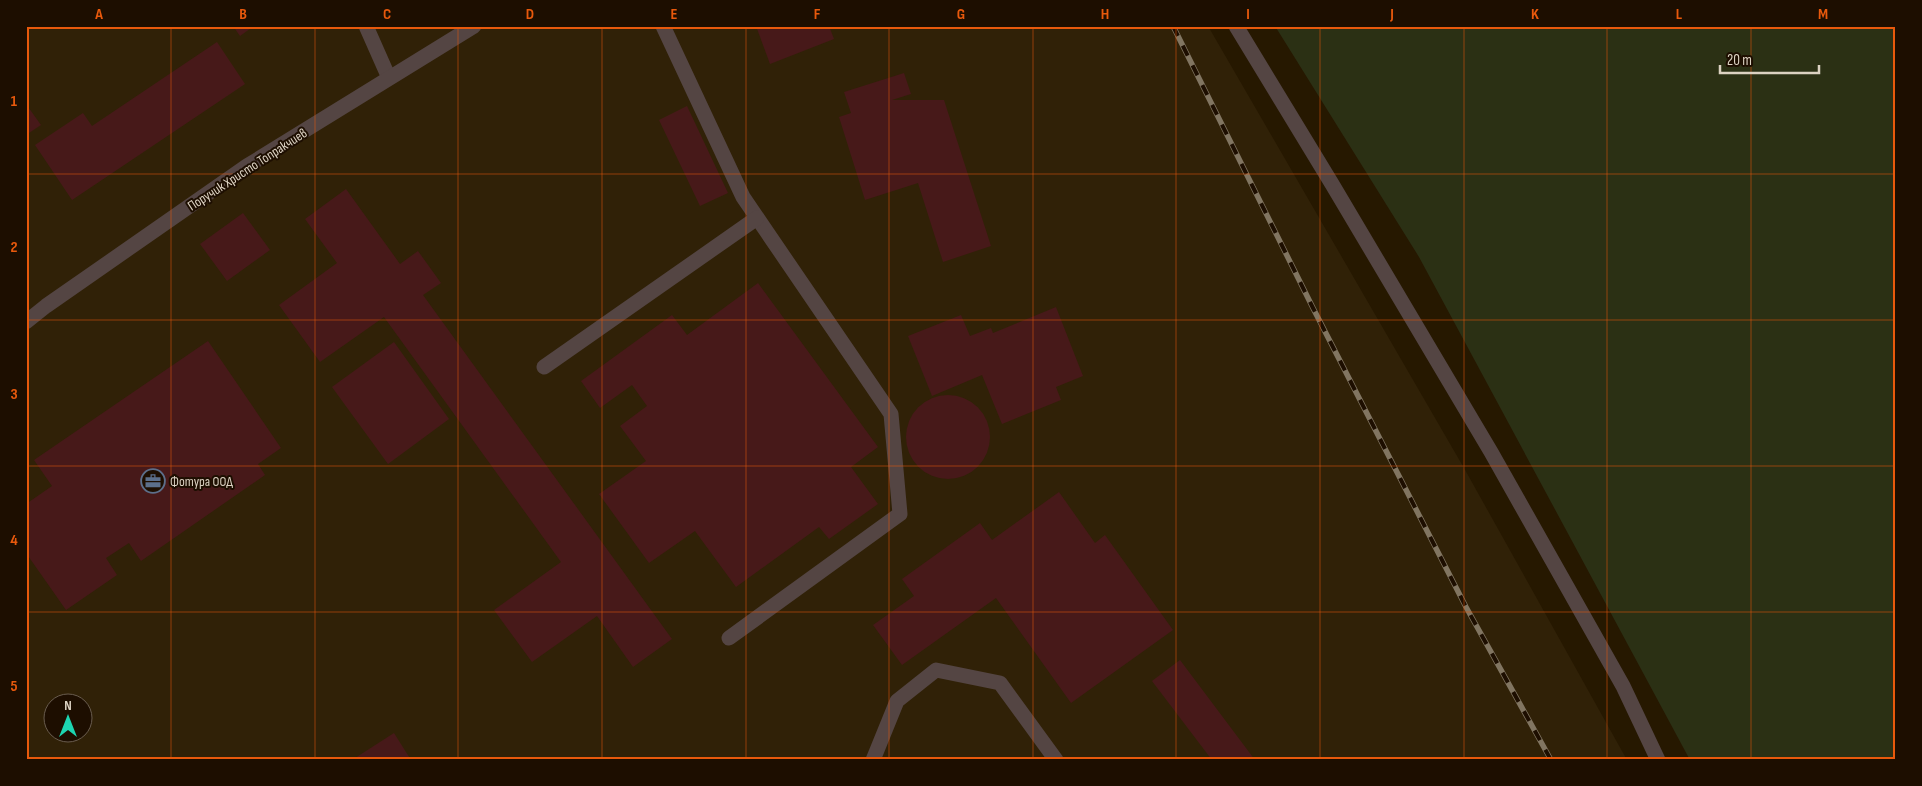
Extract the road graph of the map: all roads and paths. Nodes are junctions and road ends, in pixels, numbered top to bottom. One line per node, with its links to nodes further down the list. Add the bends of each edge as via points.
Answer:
1 (366, 26): 5 (street)
2 (474, 26): 5 (street, Поручик Христо Топракчиев)
3 (663, 26): 6 (street, via 743,197)
4 (1236, 26): 12 (street, via 1491,452 1623,686)
5 (389, 78): 7 (street, Поручик Христо Топракчиев, via 247,166)
6 (757, 218): 8 (street); 9 (street, via 891,414 900,514)
7 (26, 322)
8 (544, 367)
9 (729, 638)
10 (873, 760): 11 (street, via 897,701 936,670 1000,683)
11 (1056, 760)
12 (1658, 760)

